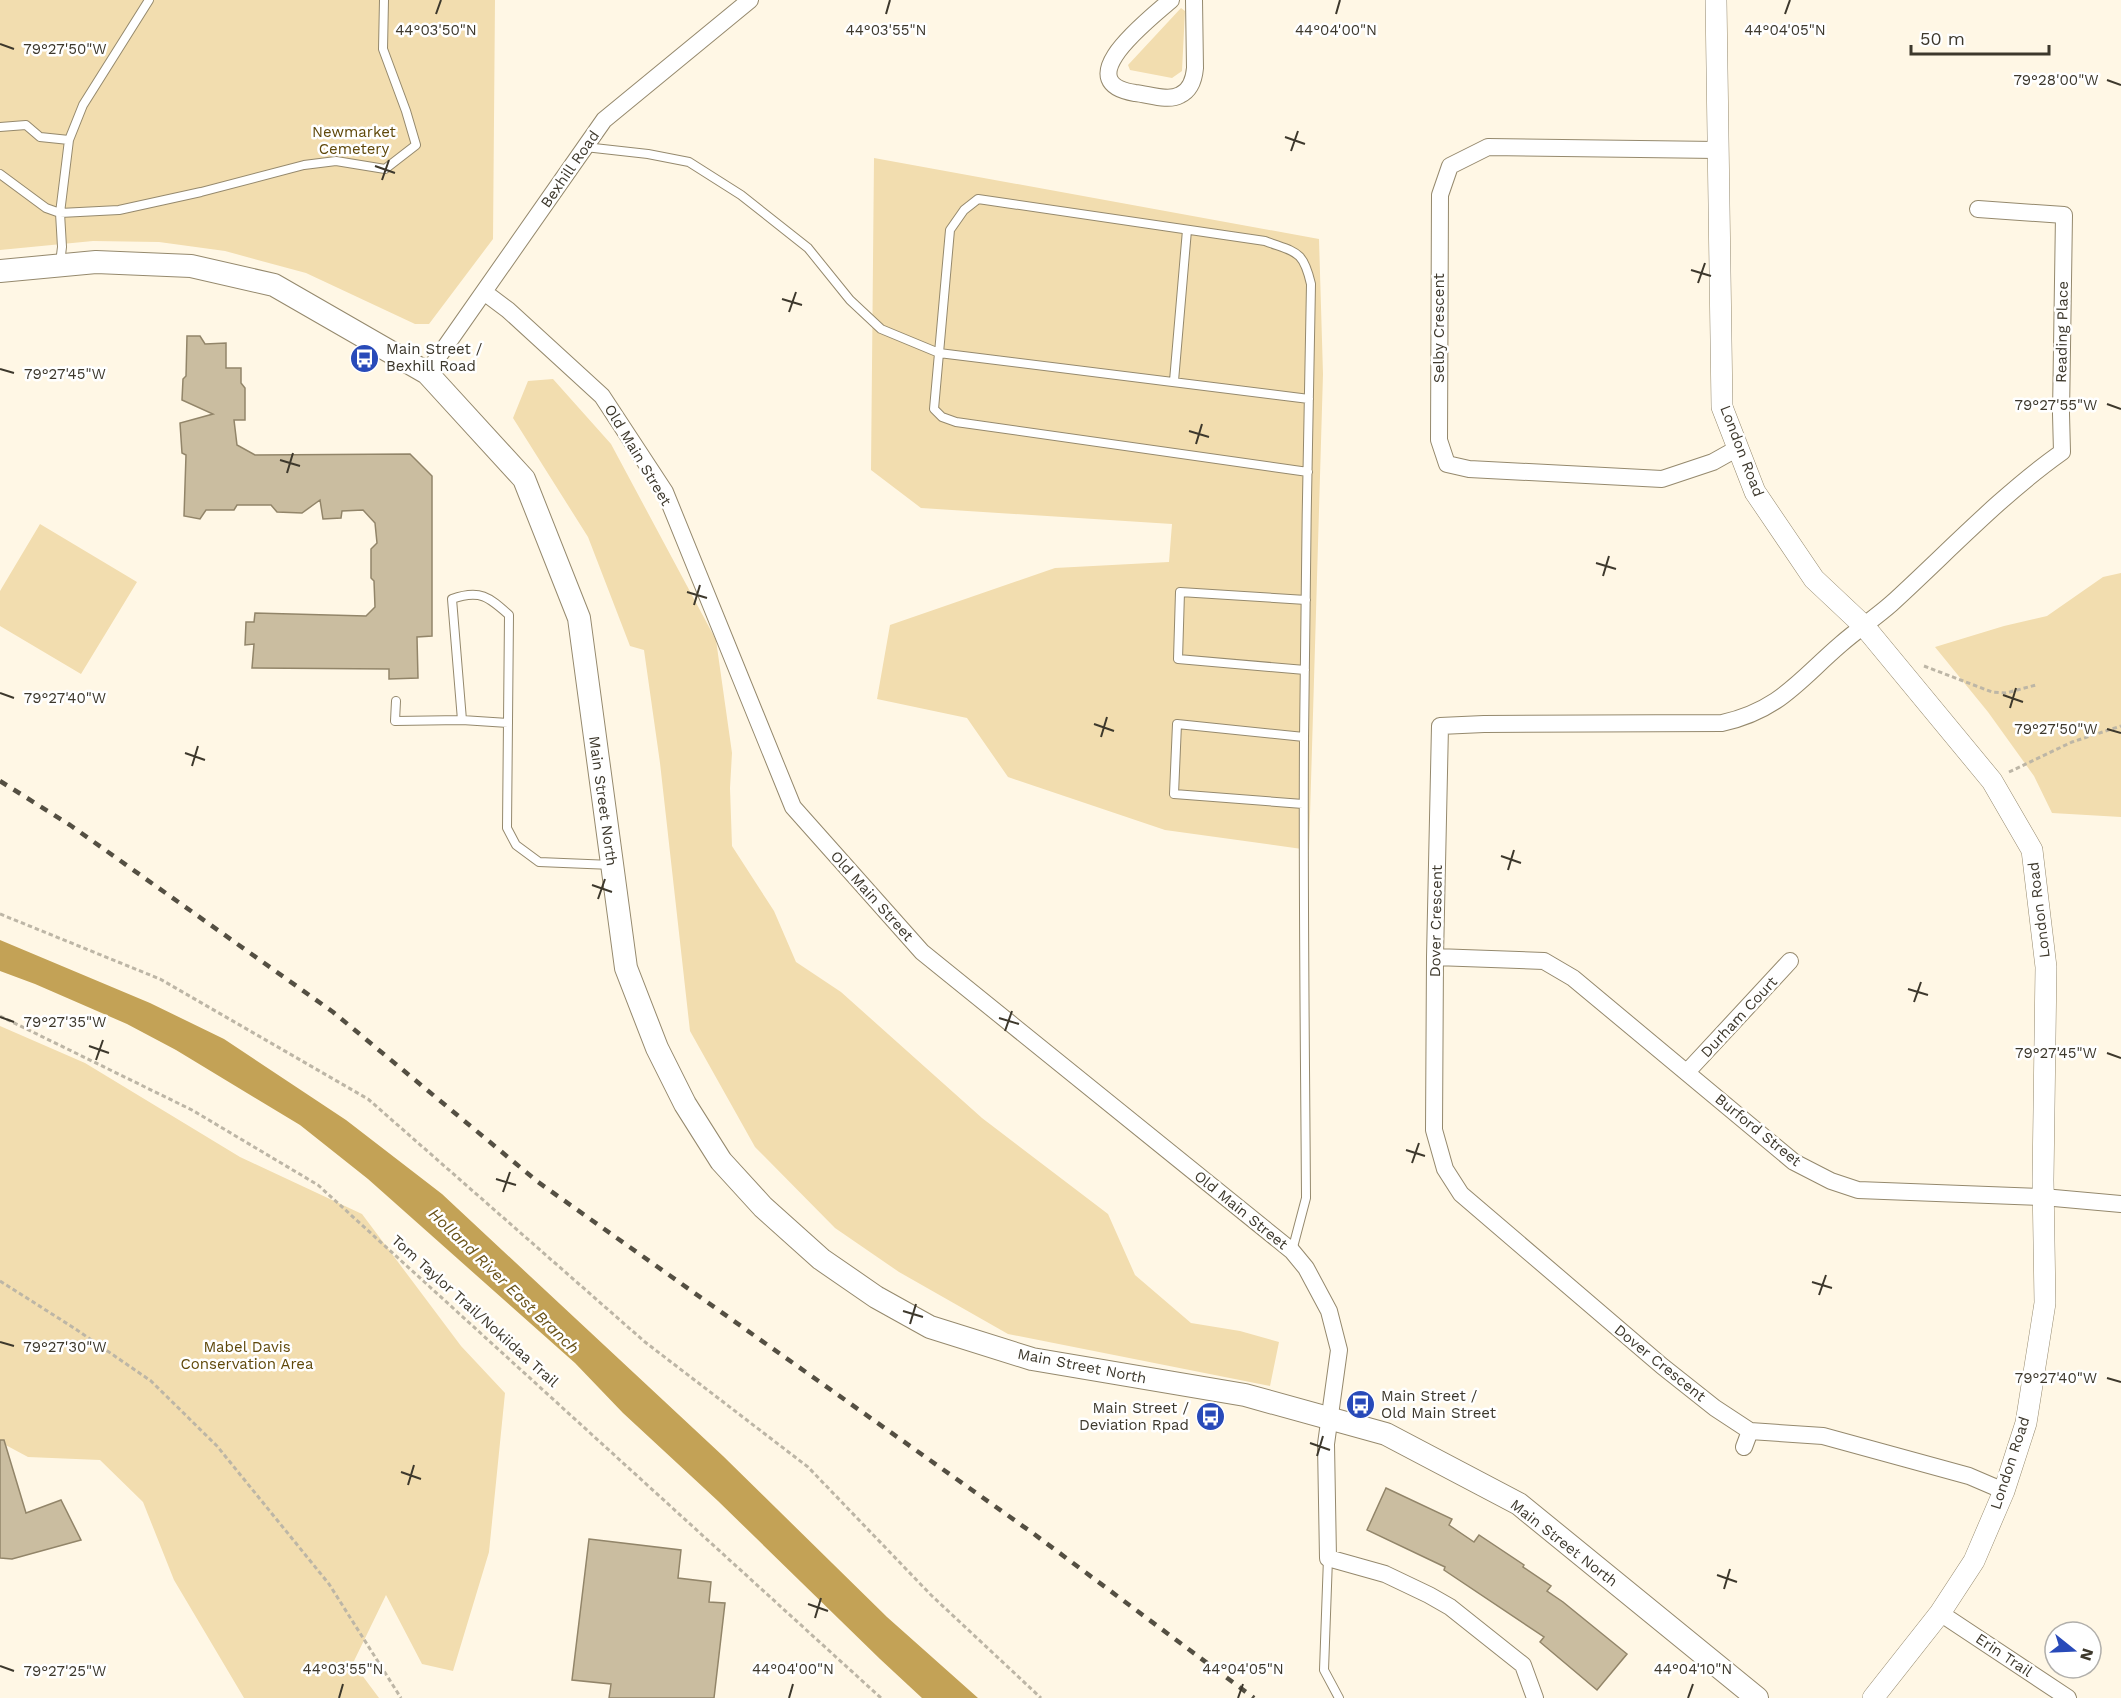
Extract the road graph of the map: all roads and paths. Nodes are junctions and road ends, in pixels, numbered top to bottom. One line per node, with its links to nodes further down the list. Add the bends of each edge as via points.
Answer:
1 (149, 0): 8 (lane, via 84,105)
2 (384, 0): 13 (lane, via 383,49 416,145 385,169 336,161 304,165 119,210)
3 (750, 0): 9 (street, Bexhill Road, via 604,120)
4 (1170, 0): 5 (street, via 1112,59 1108,74 1116,88 1173,98 1189,88 1195,68)
5 (1194, 0)
6 (1716, 0): 10 (street, London Road)
7 (0, 126): 8 (lane, via 26,125 40,137)
8 (69, 140): 13 (lane)
9 (585, 147): 17 (street, Bexhill Road); 18 (lane, via 689,162 741,195 808,248 850,300 881,329)
10 (1717, 150): 22 (street, London Road, via 1722,407); 22 (street, Selby Crescent, via 1488,147 1450,166 1440,195 1438,440 1447,464 1469,470 1662,479 1713,462)
11 (0, 174): 13 (lane, via 46,208)
12 (1977, 209): 25 (street, Reading Place, via 2064,215 2062,452 2032,473)
13 (60, 213): 15 (lane)
14 (1187, 230): 18 (lane, via 978,199 964,210 950,230); 20 (lane); 21 (lane, via 1265,241 1294,252 1305,262 1311,284)
15 (59, 266): 16 (main road, Main Street North); 19 (main road, Main Street North, via 96,262 191,266 274,285)
16 (0, 271)
17 (484, 292): 19 (street, Bexhill Road); 44 (street, Old Main Street, via 602,396 665,492 793,807 922,952)
18 (939, 353): 20 (lane); 23 (lane, via 934,409 956,422)
19 (427, 373): 36 (main road, Main Street North, via 524,479 579,618)
20 (1174, 381): 21 (lane)
21 (1309, 399): 23 (lane)
22 (1738, 448): 25 (street, London Road, via 1755,492 1814,579)
23 (1308, 472): 24 (lane)
24 (1306, 600): 27 (lane); 27 (lane, via 1180,592 1178,658)
25 (1864, 626): 34 (street, London Road); 38 (street, Dover Crescent, via 1781,699 1762,711 1732,721 1440,726)
26 (1923, 666): 28 (path, via 1992,693)
27 (1305, 670): 33 (lane)
28 (2036, 685)
29 (396, 701): 30 (lane, via 394,721)
30 (462, 720): 31 (lane); 31 (lane, via 452,599 465,594 489,597 509,615)
31 (508, 723): 36 (lane, via 507,828 516,845 539,861)
32 (2121, 726): 34 (path, via 2072,742)
33 (1304, 737): 35 (lane); 35 (lane, via 1177,724 1174,794)
34 (1992, 781): 42 (street, London Road, via 2032,850 2046,967)
35 (1304, 804): 44 (lane, via 1306,1198)
36 (612, 865): 46 (main road, Main Street North, via 626,968 657,1048 685,1104 721,1161 763,1207 821,1259 876,1298 930,1327 1032,1359 1245,1395)
37 (0, 914): 52 (path, via 160,979 368,1099 645,1342 808,1467 931,1595)
38 (1435, 957): 41 (street, Burford Street, via 1544,961 1573,978); 47 (street, Dover Crescent, via 1434,1130 1445,1169 1461,1194 1747,1439 1823,1436 1969,1476)
39 (1790, 961): 41 (street, Durham Court)
40 (0, 1016): 51 (path, Tom Taylor Trail/Nokiidaa Trail, via 192,1110 318,1185)
41 (1687, 1072): 42 (street, Burford Street, via 1794,1162 1840,1184 1858,1190)
42 (2043, 1197): 43 (street, Burford Street); 47 (street, London Road, via 2045,1303 2026,1423)
43 (2121, 1204)
44 (1292, 1251): 46 (street, Old Main Street, via 1329,1311 1339,1350)
45 (0, 1281): 50 (path, via 151,1381 217,1446 329,1584)
46 (1329, 1418): 48 (street, Old Main Street); 55 (main road, Main Street North, via 1386,1434 1519,1504)
47 (2004, 1491): 49 (street, London Road, via 1974,1561)
48 (1328, 1558): 53 (lane, via 1324,1670); 54 (street, via 1385,1574 1450,1607 1522,1665)
49 (1940, 1613): 56 (street, London Road); 57 (street, Erin Trail)
50 (401, 1698)
51 (881, 1698)
52 (1041, 1698)
53 (1339, 1698)
54 (1535, 1698)
55 (1757, 1698)
56 (1873, 1698)
57 (2068, 1698)

